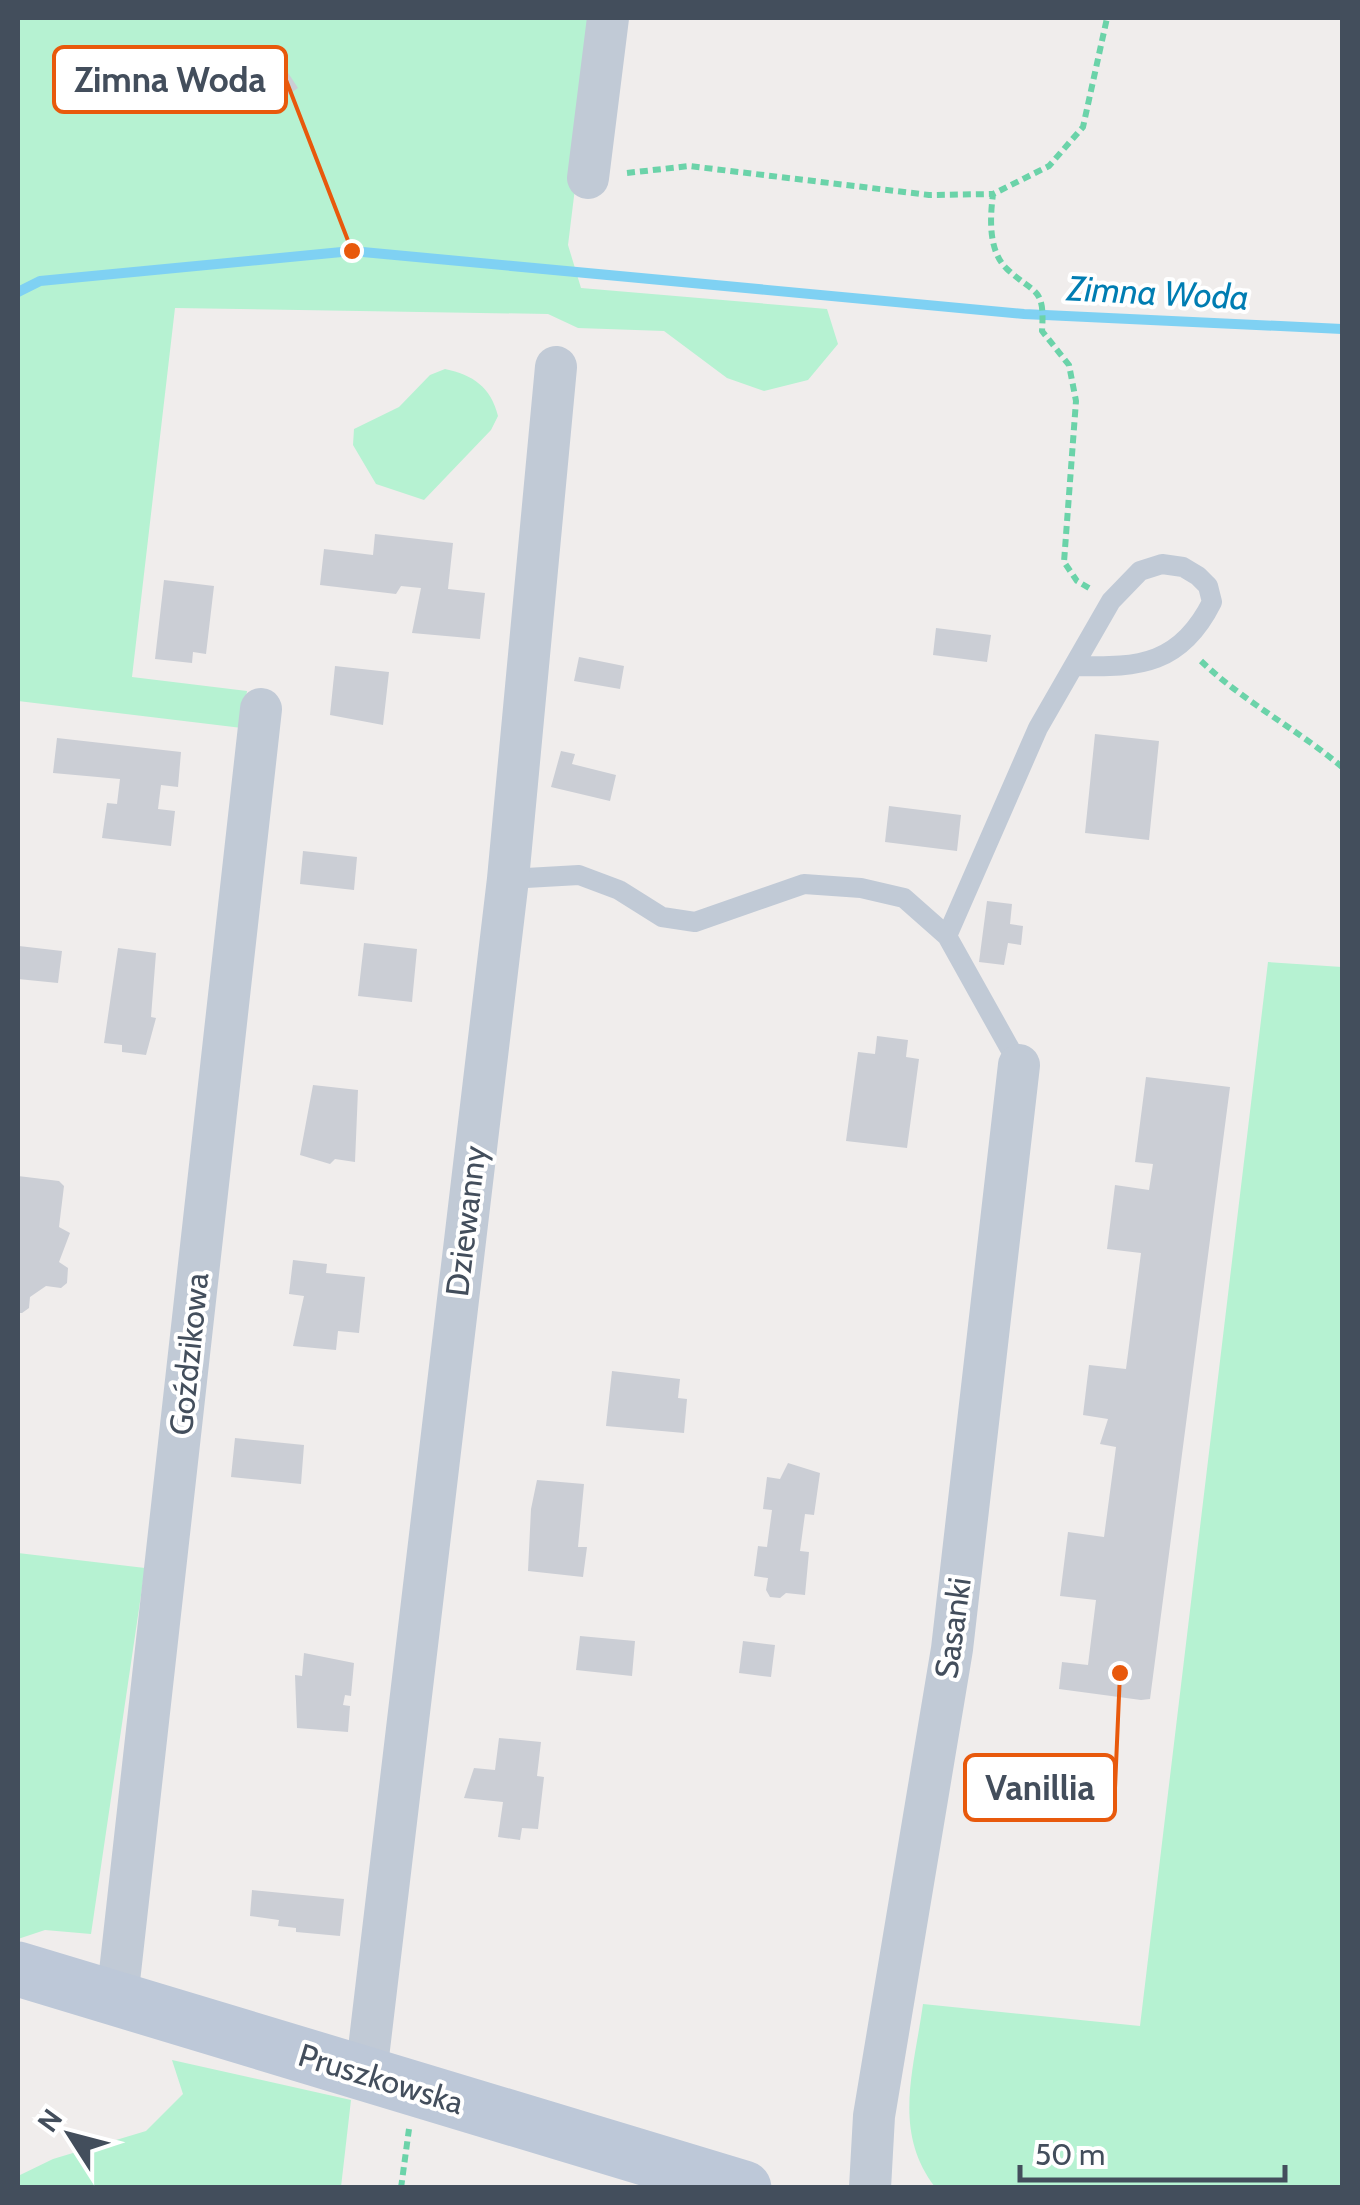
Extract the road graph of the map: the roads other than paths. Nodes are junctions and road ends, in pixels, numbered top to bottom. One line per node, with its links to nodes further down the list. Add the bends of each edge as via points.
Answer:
1 (608, 18): 2 (street)
2 (588, 178)
3 (556, 367): 6 (street, Dziewanny)
4 (1076, 666): 4 (lane, via 1111,601 1140,572 1162,564 1198,576 1212,602 1182,643 1132,667); 7 (lane, via 1024,760)
5 (261, 709): 10 (street, Goździkowa)
6 (508, 880): 7 (lane, via 580,875 662,917 696,922 804,884 862,888 904,898); 11 (street, Dziewanny)
7 (948, 936): 8 (lane)
8 (1019, 1065): 13 (street, Sasanki, via 952,1649 874,2116)
9 (18, 1969): 10 (street, Pruszkowska)
10 (117, 1999): 11 (street, Pruszkowska)
11 (388, 2081): 12 (street, Pruszkowska)
12 (744, 2188)
13 (870, 2188)

